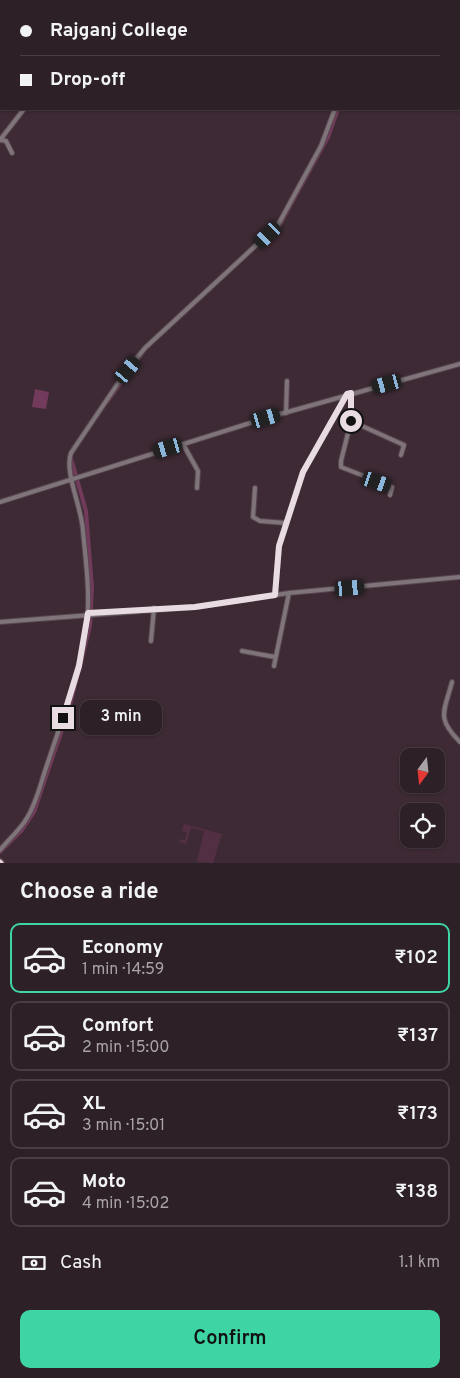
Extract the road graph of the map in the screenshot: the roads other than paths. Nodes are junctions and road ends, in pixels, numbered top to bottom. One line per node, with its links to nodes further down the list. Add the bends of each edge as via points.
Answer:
1 (23, 110): 3 (street)
2 (334, 110): 12 (street, via 321,146 278,224 167,327 128,370 71,453 69,461)
3 (1, 140): 4 (street, via 7,143)
4 (12, 153)
5 (460, 364): 7 (street)
6 (287, 381): 8 (street)
7 (349, 394): 8 (street); 9 (street); 17 (street, via 308,462)
8 (286, 413): 10 (street)
9 (351, 421): 11 (street, via 404,445); 15 (street, via 341,467 392,487)
10 (183, 444): 12 (street); 13 (street, via 198,471)
11 (401, 455)
12 (74, 479): 16 (street); 22 (street, via 82,514)
13 (197, 488)
14 (256, 488): 17 (street, via 254,517 260,521)
15 (390, 494)
16 (0, 502)
17 (286, 523): 20 (street, via 277,556)
18 (460, 577): 19 (street)
19 (289, 592): 20 (street); 26 (street)
20 (275, 595): 21 (street, via 195,607)
21 (154, 608): 22 (street); 24 (street)
22 (90, 613): 23 (street); 30 (street, via 79,666 33,805 20,827)
23 (0, 622)
24 (151, 641)
25 (242, 651): 26 (street)
26 (275, 657): 27 (street)
27 (274, 666)
28 (452, 682): 29 (street, via 443,718)
29 (460, 742)
30 (0, 850)

